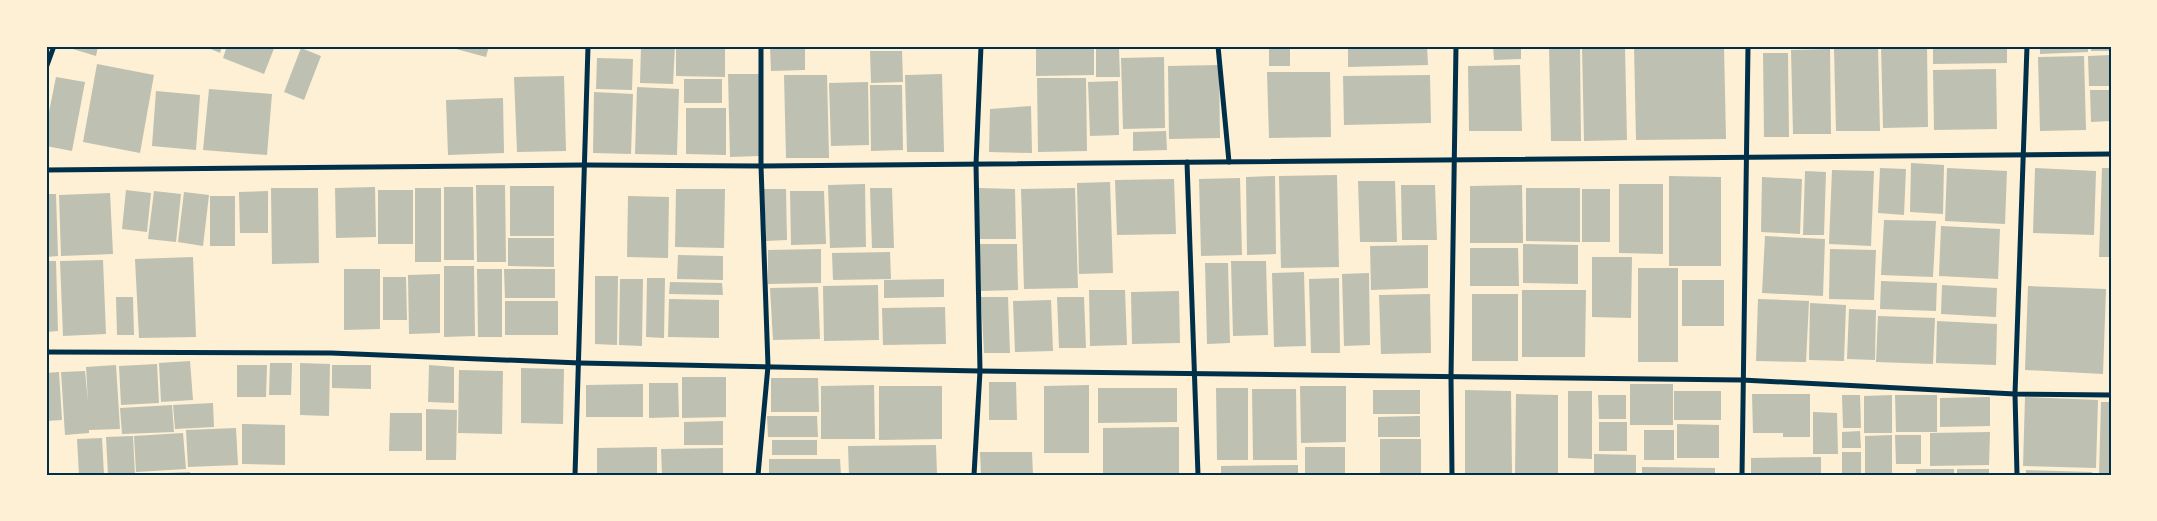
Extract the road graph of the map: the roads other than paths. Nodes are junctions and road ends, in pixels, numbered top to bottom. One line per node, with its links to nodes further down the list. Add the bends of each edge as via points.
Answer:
1 (54, 46): 9 (street)
2 (588, 46): 17 (street)
3 (761, 46): 18 (street)
4 (981, 46): 16 (street)
5 (1218, 46): 15 (street)
6 (1456, 46): 13 (street)
7 (1748, 46): 12 (street)
8 (2027, 46): 11 (street)
9 (46, 68)
10 (2111, 154): 11 (street)
11 (2023, 155): 12 (street); 27 (street)
12 (1745, 158): 13 (street); 26 (street)
13 (1454, 160): 15 (street); 25 (street)
14 (1187, 162): 15 (street); 16 (street); 24 (street)
15 (1229, 162)
16 (976, 164): 18 (street); 23 (street)
17 (584, 165): 18 (street); 19 (street); 21 (street)
18 (761, 166): 22 (street)
19 (46, 170)
20 (46, 352): 21 (street, via 331,353)
21 (580, 363): 22 (street); 29 (street)
22 (768, 366): 23 (street); 30 (street)
23 (980, 371): 24 (street); 31 (street)
24 (1196, 372): 25 (street); 32 (street)
25 (1451, 377): 26 (street); 33 (street)
26 (1742, 380): 27 (street); 34 (street)
27 (2015, 394): 28 (street); 35 (street)
28 (2111, 395)
29 (576, 475)
30 (758, 475)
31 (974, 475)
32 (1198, 475)
33 (1452, 475)
34 (1742, 475)
35 (2017, 475)

